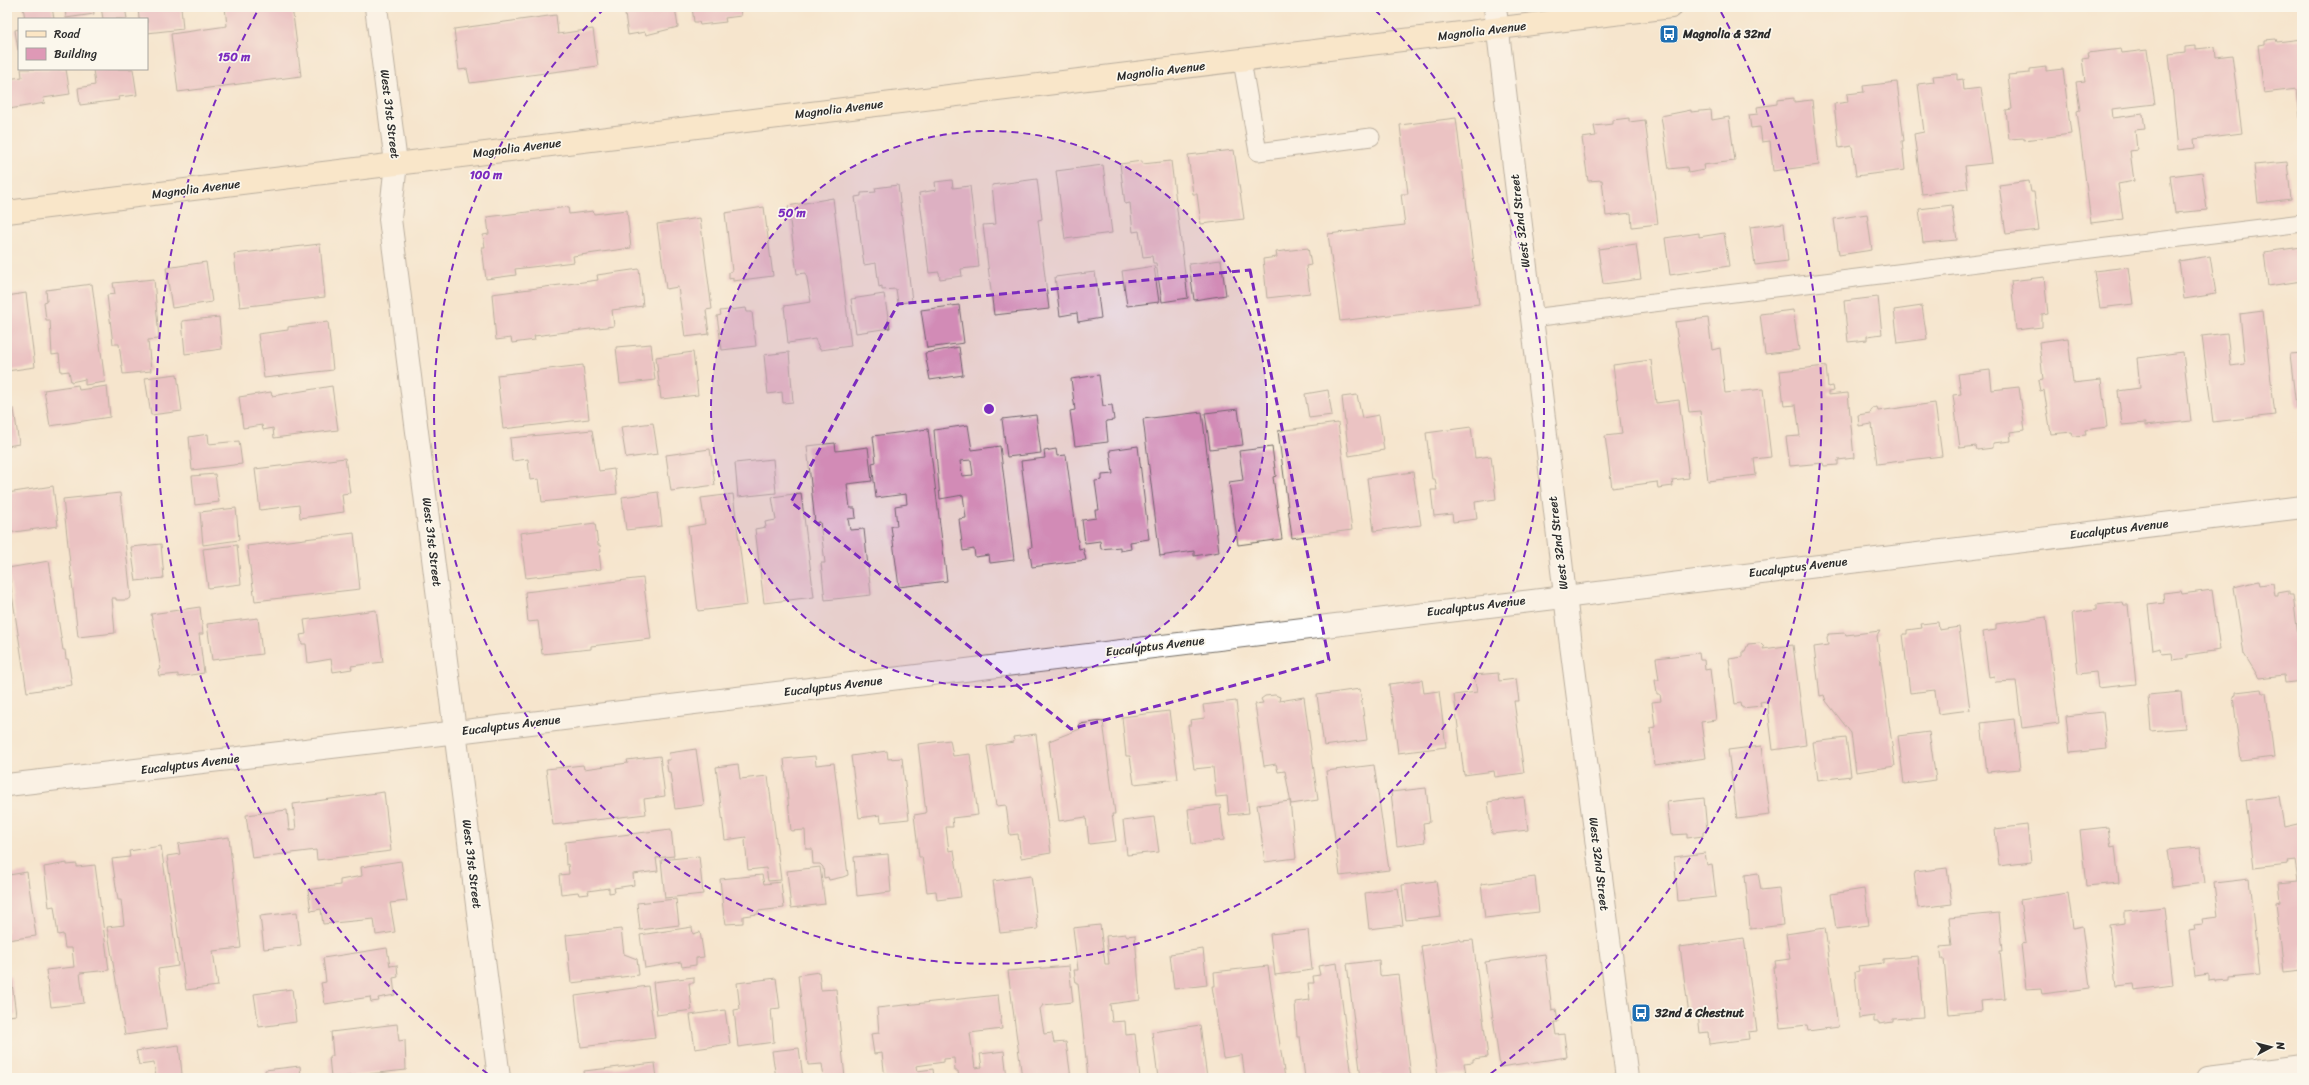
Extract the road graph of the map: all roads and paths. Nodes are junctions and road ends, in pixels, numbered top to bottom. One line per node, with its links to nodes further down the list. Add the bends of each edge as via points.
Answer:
1 (376, 7): 7 (street, West 31st Street)
2 (1495, 7): 4 (street, West 32nd Street)
3 (1671, 7): 4 (street, Magnolia Avenue)
4 (1498, 29): 5 (street, Magnolia Avenue); 10 (street, West 32nd Street)
5 (1242, 61): 6 (lane, via 1258,152); 7 (street, Magnolia Avenue)
6 (1371, 137)
7 (396, 164): 8 (street, Magnolia Avenue); 13 (street, West 31st Street, via 390,219)
8 (7, 212)
9 (2302, 223): 10 (lane)
10 (1532, 318): 12 (street, West 32nd Street)
11 (2302, 507): 12 (street, Eucalyptus Avenue)
12 (1565, 596): 13 (street, Eucalyptus Avenue); 17 (street, West 32nd Street)
13 (456, 732): 14 (street, Eucalyptus Avenue); 16 (street, West 31st Street)
14 (7, 785)
15 (2302, 1066): 18 (street)
16 (499, 1078)
17 (1627, 1078)
18 (2208, 1078)

